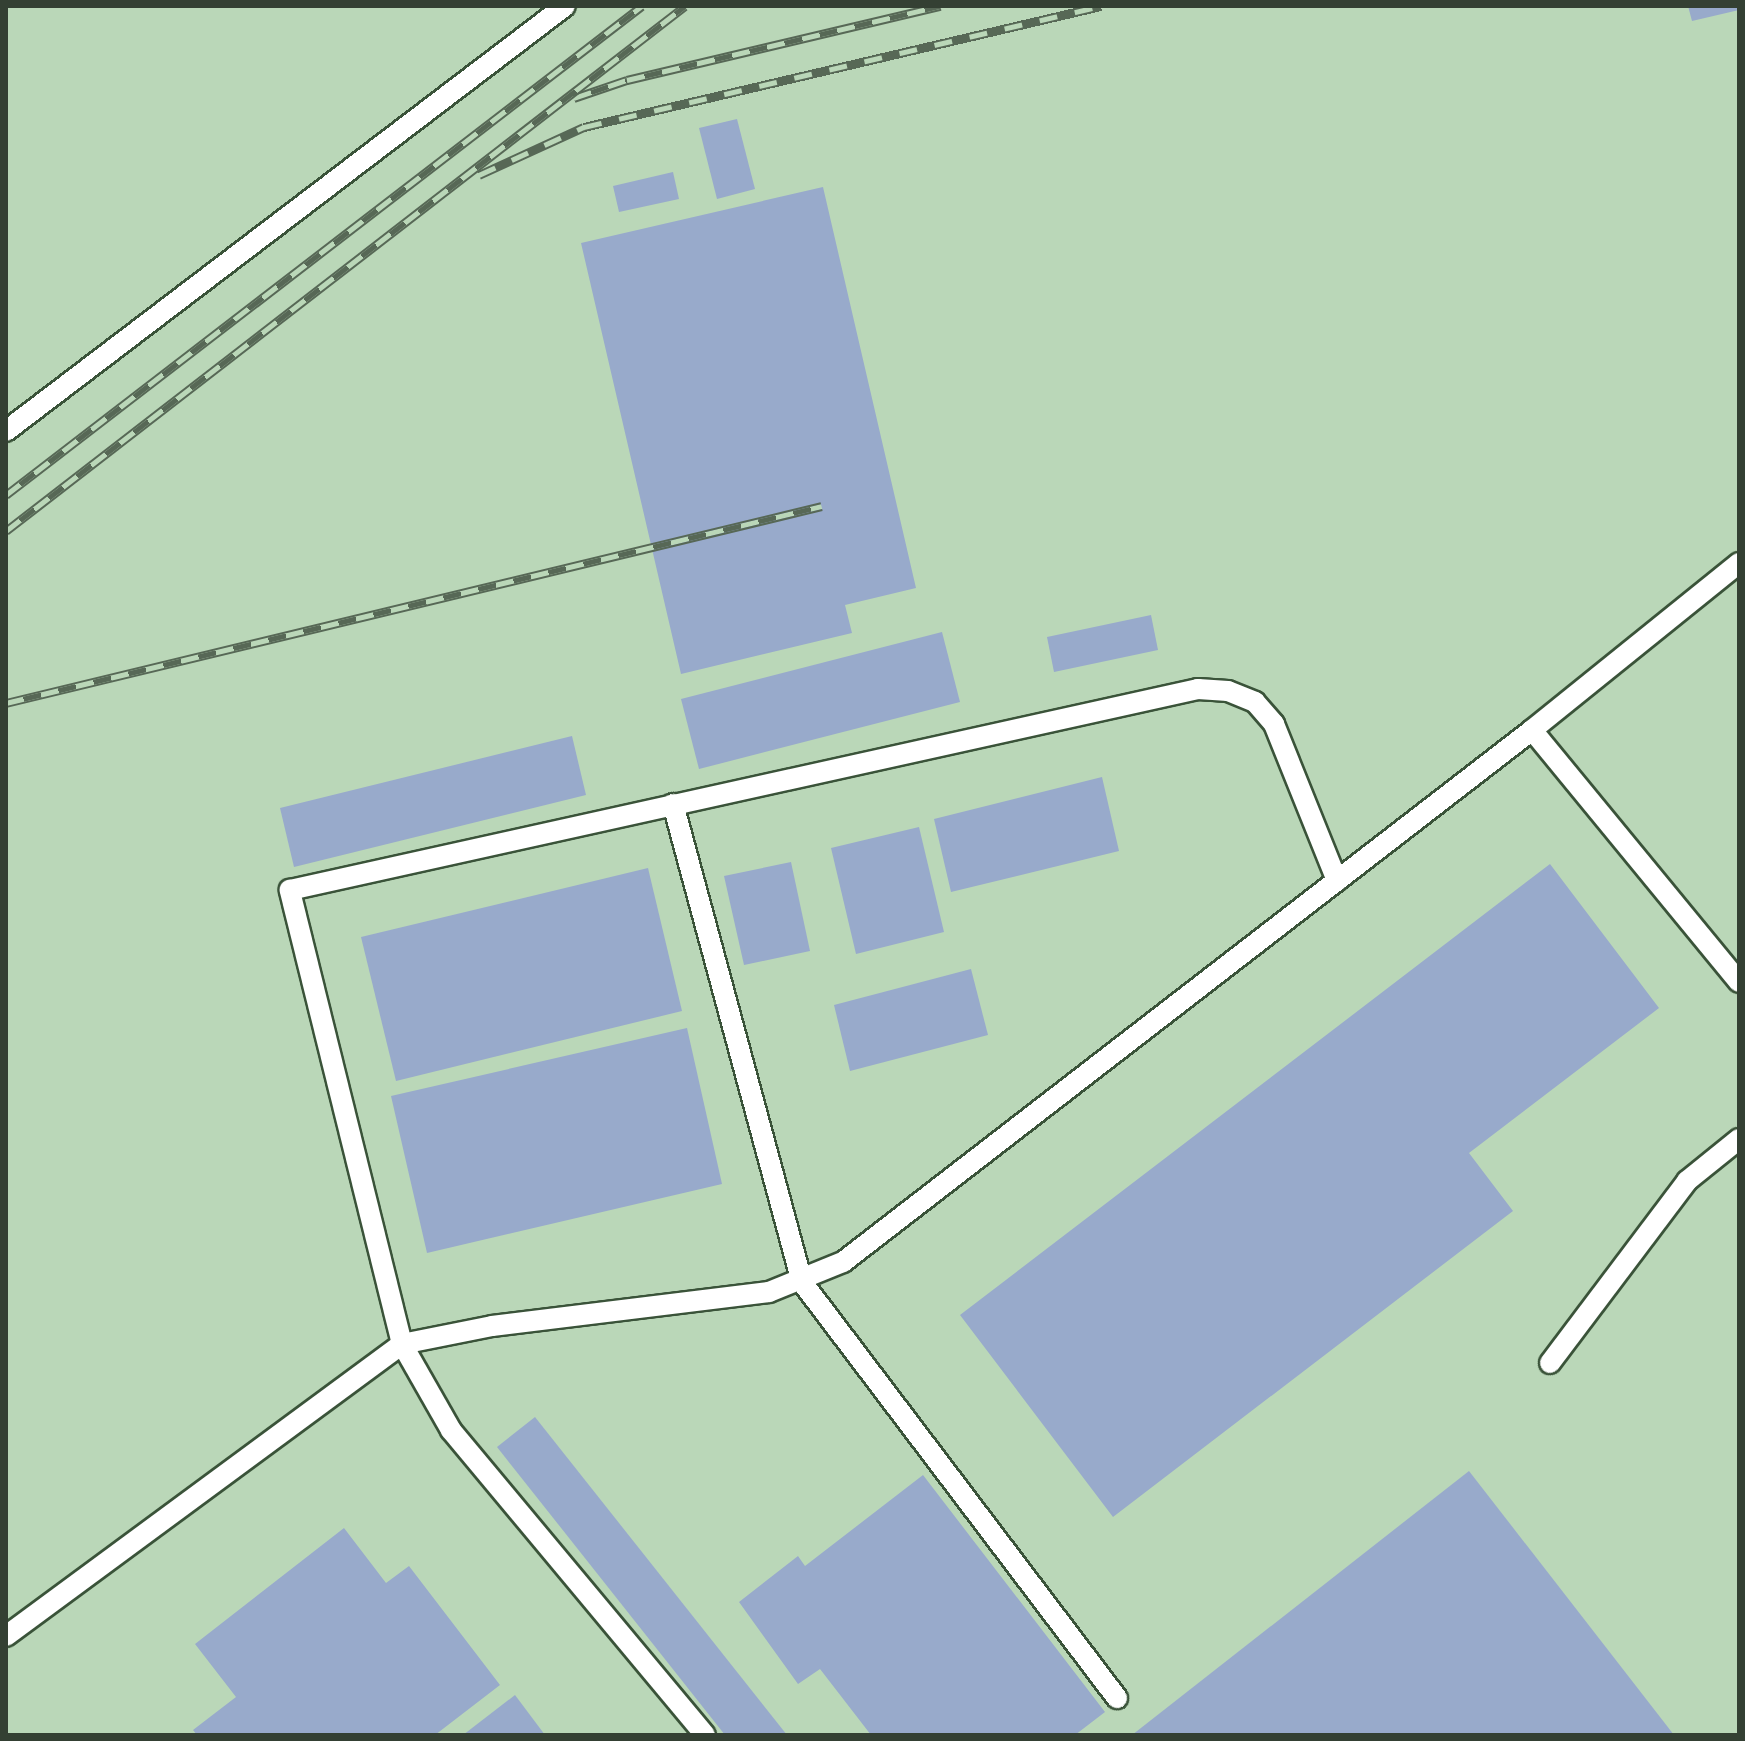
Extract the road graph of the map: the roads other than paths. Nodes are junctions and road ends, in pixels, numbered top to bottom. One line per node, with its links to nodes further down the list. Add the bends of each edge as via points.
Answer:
1 (565, 6): 2 (lane)
2 (6, 431)
3 (1739, 563): 4 (lane)
4 (1532, 730): 6 (lane); 7 (lane)
5 (673, 804): 6 (lane, via 1168,693 1228,691 1255,702 1274,724); 9 (lane); 10 (lane, via 290,890)
6 (1337, 881): 9 (lane, via 843,1262)
7 (1739, 982)
8 (1739, 1139): 11 (lane, via 1687,1181)
9 (802, 1282): 10 (lane, via 769,1292 492,1326); 13 (lane)
10 (402, 1344): 12 (lane); 14 (lane, via 451,1430)
11 (1550, 1363)
12 (6, 1636)
13 (1117, 1698)
14 (705, 1735)

